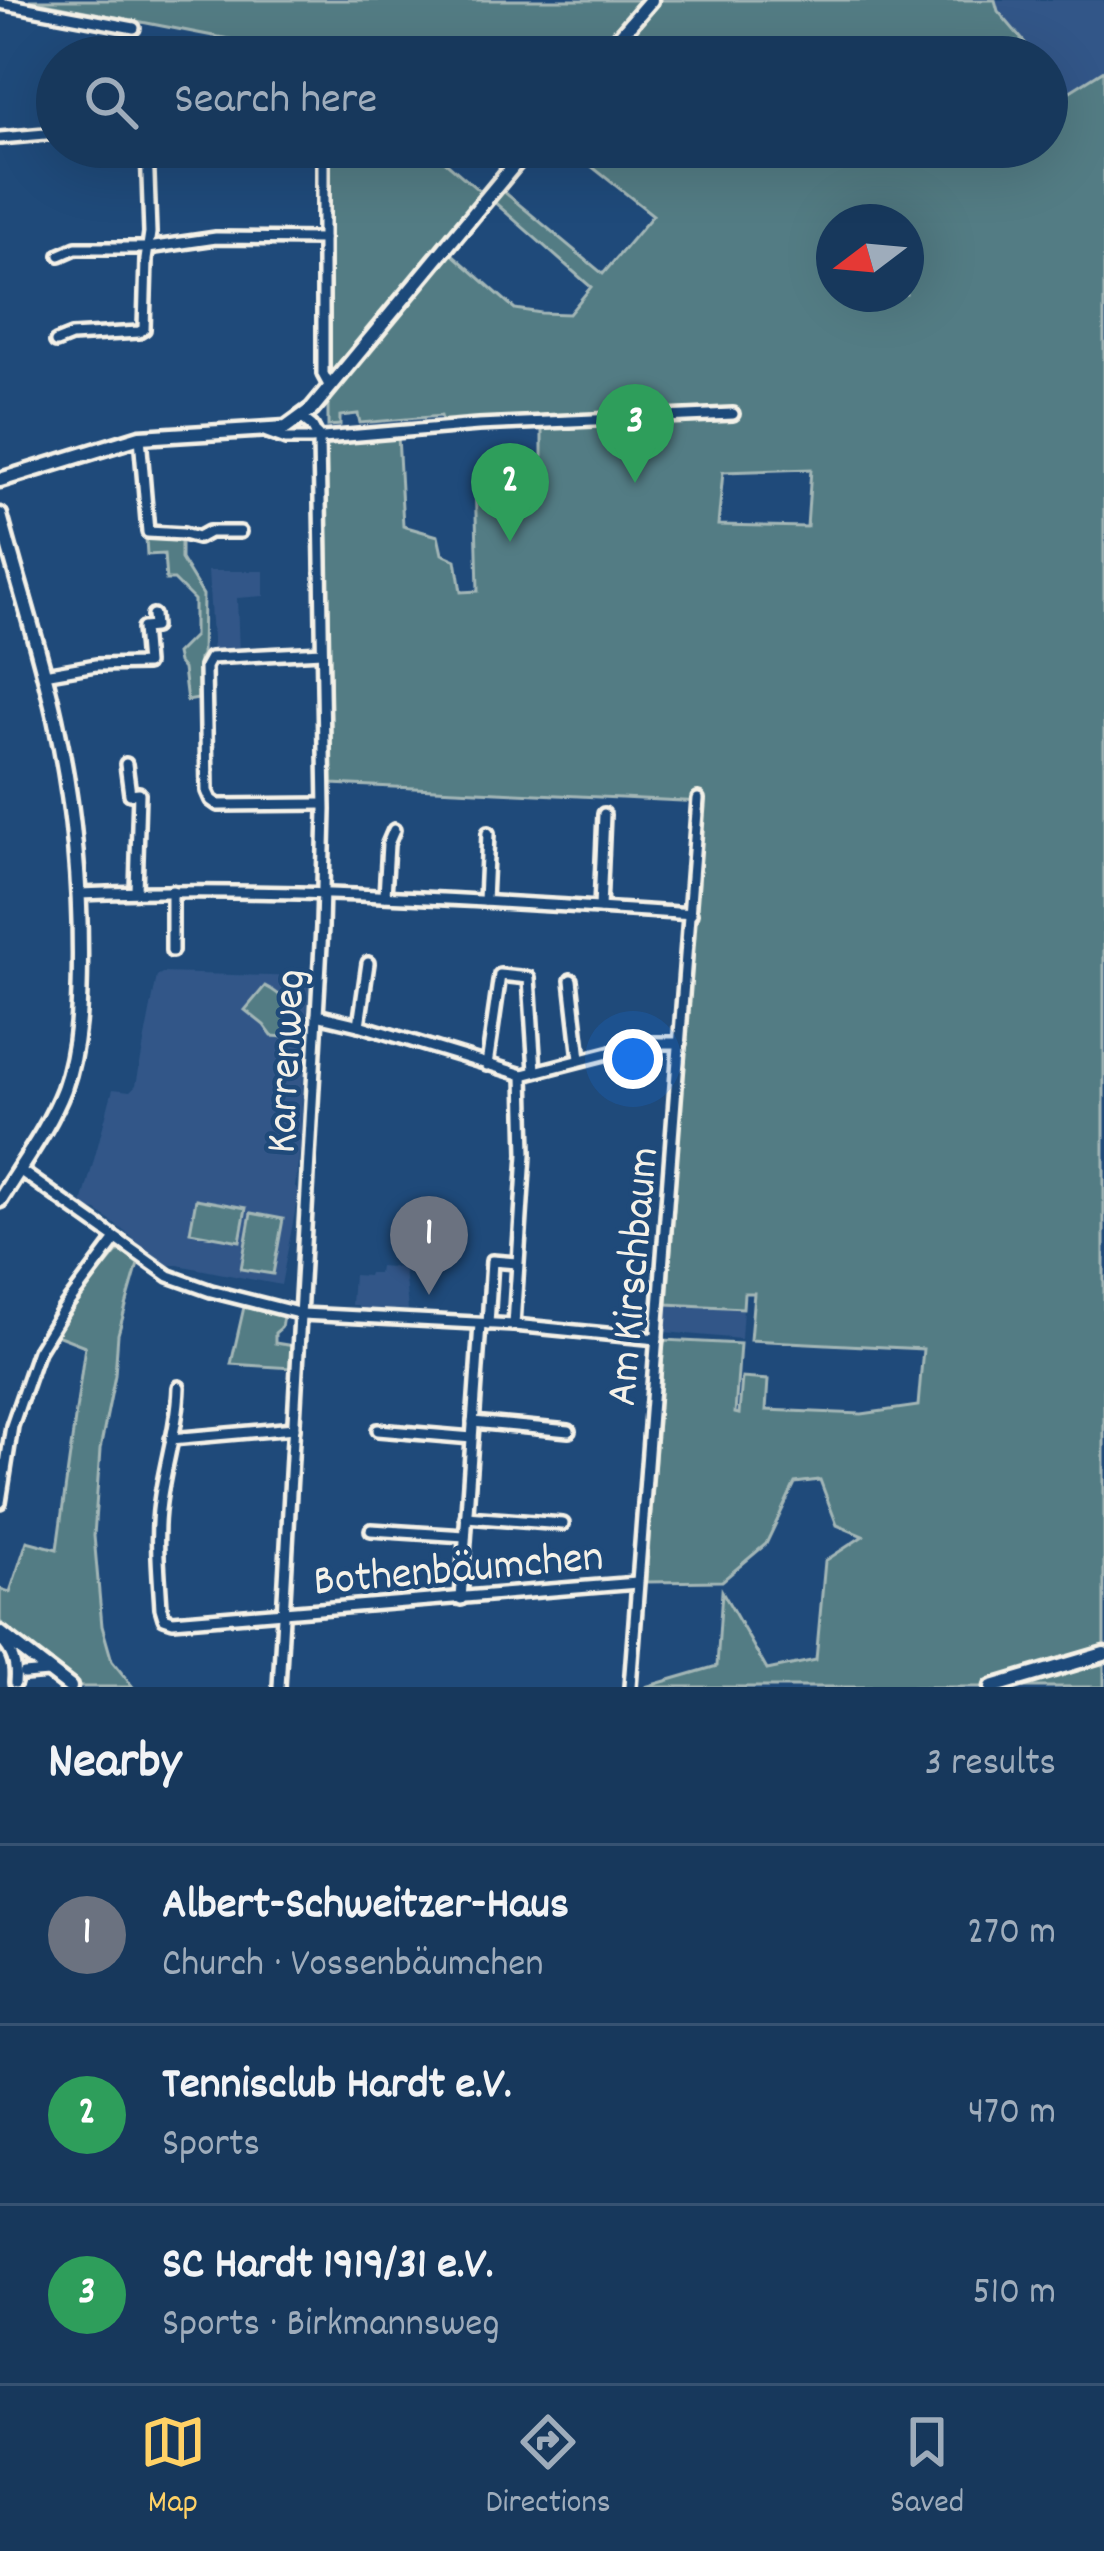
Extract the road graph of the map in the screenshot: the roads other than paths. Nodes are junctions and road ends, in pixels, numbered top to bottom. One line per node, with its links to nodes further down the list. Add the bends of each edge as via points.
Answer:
1 (651, 0): 4 (main road)
2 (0, 4): 3 (street)
3 (134, 28)
4 (620, 36)
5 (36, 134): 6 (street)
6 (0, 137)
7 (148, 168): 11 (street)
8 (323, 168): 10 (street)
9 (512, 168): 14 (main road)
10 (323, 239): 11 (street, via 216,238); 14 (street, via 323,374)
11 (148, 248): 12 (street); 13 (street, via 144,329)
12 (60, 255)
13 (56, 342)
14 (330, 387): 16 (main road)
15 (733, 414): 19 (street)
16 (302, 418): 17 (main road); 19 (street, Karrenweg)
17 (264, 431): 18 (main road); 19 (street)
18 (140, 437): 20 (main road); 22 (street, via 148,532)
19 (315, 439): 24 (street, Karrenweg)
20 (0, 480)
21 (0, 515): 25 (main road)
22 (240, 532)
23 (153, 615): 25 (street, via 154,627 143,628 146,664)
24 (322, 652): 28 (street, Karrenweg); 28 (street, via 210,658 205,668 211,800)
25 (44, 674): 35 (main road)
26 (126, 764): 32 (street, via 130,794 139,794)
27 (698, 799): 39 (street, Am Kirschbaum)
28 (324, 804): 34 (street, Karrenweg)
29 (604, 814): 38 (street)
30 (394, 830): 36 (street)
31 (488, 833): 37 (street)
32 (136, 891): 33 (street); 35 (street)
33 (172, 891): 34 (street); 40 (street)
34 (323, 893): 36 (street); 43 (street, Karrenweg)
35 (79, 894): 49 (main road, via 73,1054 64,1090)
36 (385, 896): 37 (street)
37 (485, 901): 38 (street)
38 (600, 908): 39 (street)
39 (691, 914): 45 (street, Am Kirschbaum)
40 (172, 951)
41 (368, 963): 44 (street)
42 (572, 980): 46 (street)
43 (317, 1015): 44 (street); 53 (street, Karrenweg)
44 (359, 1025): 47 (street)
45 (680, 1043): 46 (street, via 646,1042); 56 (street, Am Kirschbaum)
46 (580, 1059): 48 (street)
47 (487, 1065): 48 (street); 48 (street, via 500,975 529,978)
48 (529, 1073): 52 (street)
49 (18, 1169): 50 (main road); 51 (street)
50 (0, 1200)
51 (116, 1239): 53 (street, via 186,1284); 64 (street, via 38,1351 12,1426)
52 (517, 1264): 54 (street, via 492,1262); 55 (street)
53 (302, 1314): 54 (street); 59 (street, Karrenweg)
54 (484, 1324): 55 (street); 58 (street)
55 (514, 1325): 56 (street)
56 (657, 1339): 69 (street, Am Kirschbaum)
57 (179, 1387): 63 (street)
58 (473, 1422): 61 (street); 62 (street)
59 (294, 1428): 63 (street); 71 (street, Karrenweg)
60 (378, 1430): 62 (street)
61 (568, 1430)
62 (472, 1438): 65 (street)
63 (171, 1439): 71 (street, Bothenbäumchen, via 158,1532 164,1618)
64 (0, 1502)
65 (466, 1517): 66 (street); 68 (street)
66 (563, 1524)
67 (371, 1530): 68 (street)
68 (465, 1536): 70 (street)
69 (638, 1583): 70 (street, Bothenbäumchen); 80 (street, Am Kirschbaum)
70 (461, 1599): 71 (street, Bothenbäumchen)
71 (285, 1613): 79 (street, Karrenweg)
72 (0, 1636): 74 (main road); 75 (street)
73 (1104, 1654): 81 (main road)
74 (31, 1655): 75 (street); 76 (main road)
75 (20, 1672): 76 (street); 77 (street)
76 (54, 1672): 78 (main road)
77 (14, 1685)
78 (70, 1687)
79 (279, 1687)
80 (630, 1687)
81 (992, 1687)

